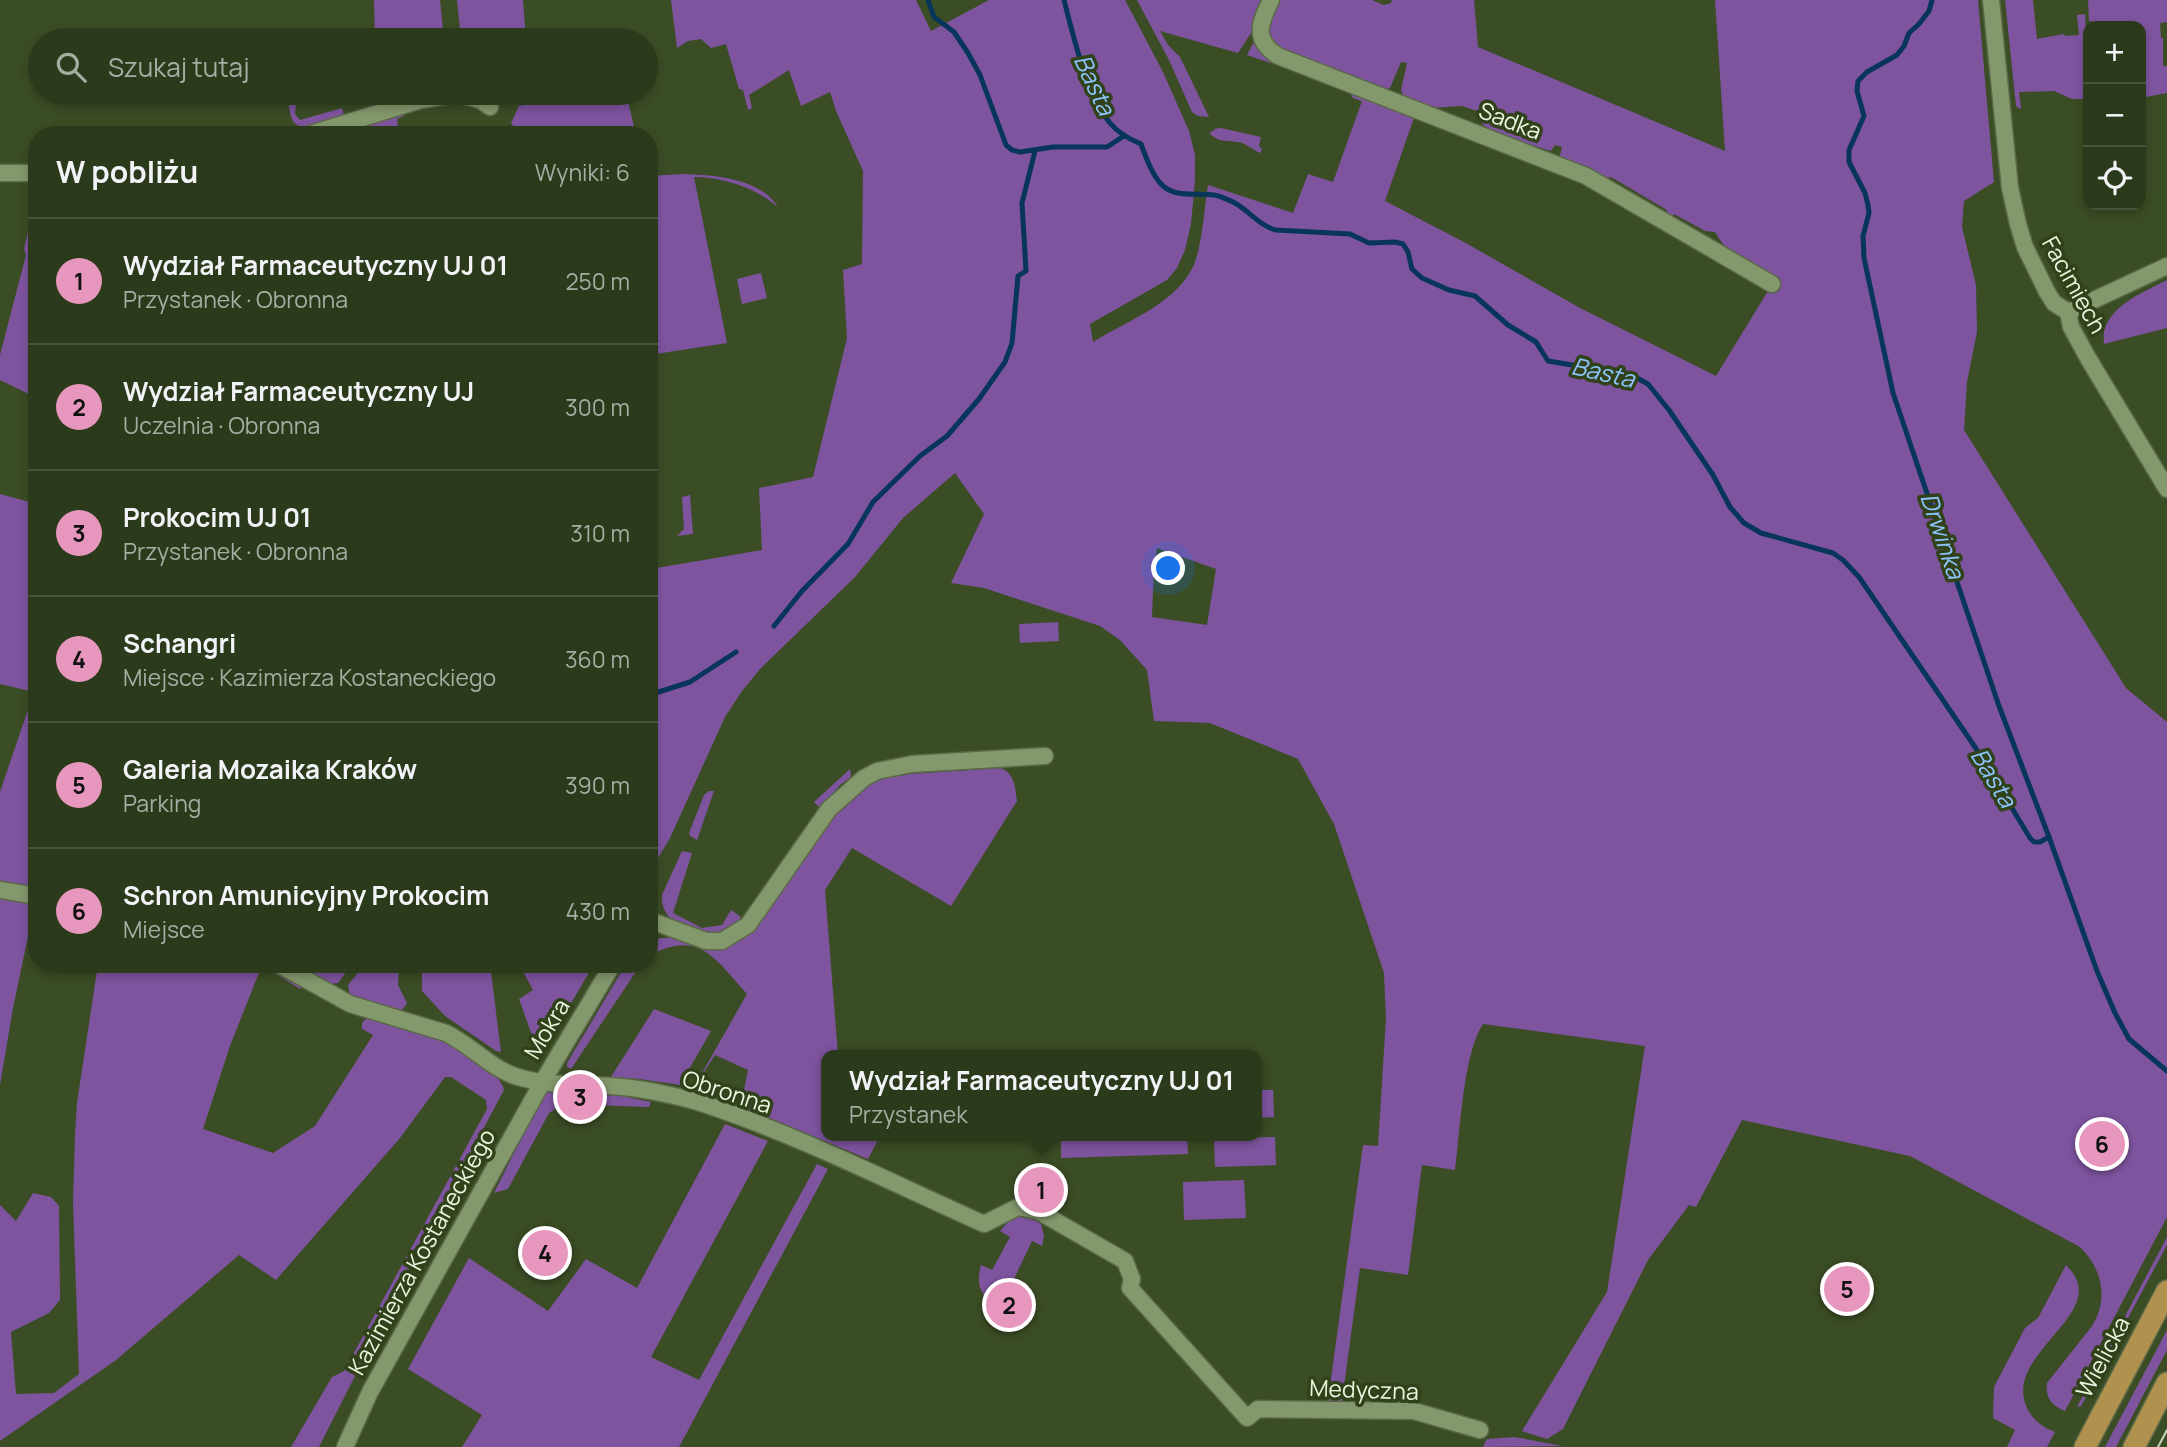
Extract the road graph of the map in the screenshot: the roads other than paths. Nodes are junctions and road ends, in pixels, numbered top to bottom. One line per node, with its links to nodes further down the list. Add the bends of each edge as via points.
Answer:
1 (1271, 0): 10 (street, Sadka, via 1260,27 1261,37 1278,56 1586,176)
2 (1992, 0): 11 (street, Facimiech, via 2010,188 2018,224 2047,292)
3 (405, 105): 6 (street)
4 (487, 105): 5 (street)
5 (490, 107)
6 (336, 126)
7 (0, 173): 8 (street)
8 (28, 173)
9 (2167, 266): 11 (street)
10 (1772, 284)
11 (2068, 312): 12 (street, Facimiech, via 2088,358)
12 (2167, 488)
13 (1045, 756): 16 (street, via 912,764 877,771 829,809 748,925 722,941 706,941)
14 (0, 890): 15 (street)
15 (28, 895)
16 (658, 923)
17 (294, 973): 19 (street, Obronna, via 342,1000 446,1033 517,1077)
18 (608, 973): 19 (street, Mokra)
19 (543, 1081): 22 (street, Obronna, via 626,1087 698,1102 864,1168 984,1224 1018,1207 1038,1211 1125,1261 1132,1279 1130,1288); 24 (street, Kazimierza Kostaneckiego, via 370,1392)
20 (2167, 1291): 25 (main road, Wielicka)
21 (2167, 1383): 26 (main road)
22 (1247, 1418): 23 (street, Medyczna, via 1258,1409 1414,1411)
23 (1480, 1430)
24 (345, 1447)
25 (2085, 1447)
26 (2134, 1447)

